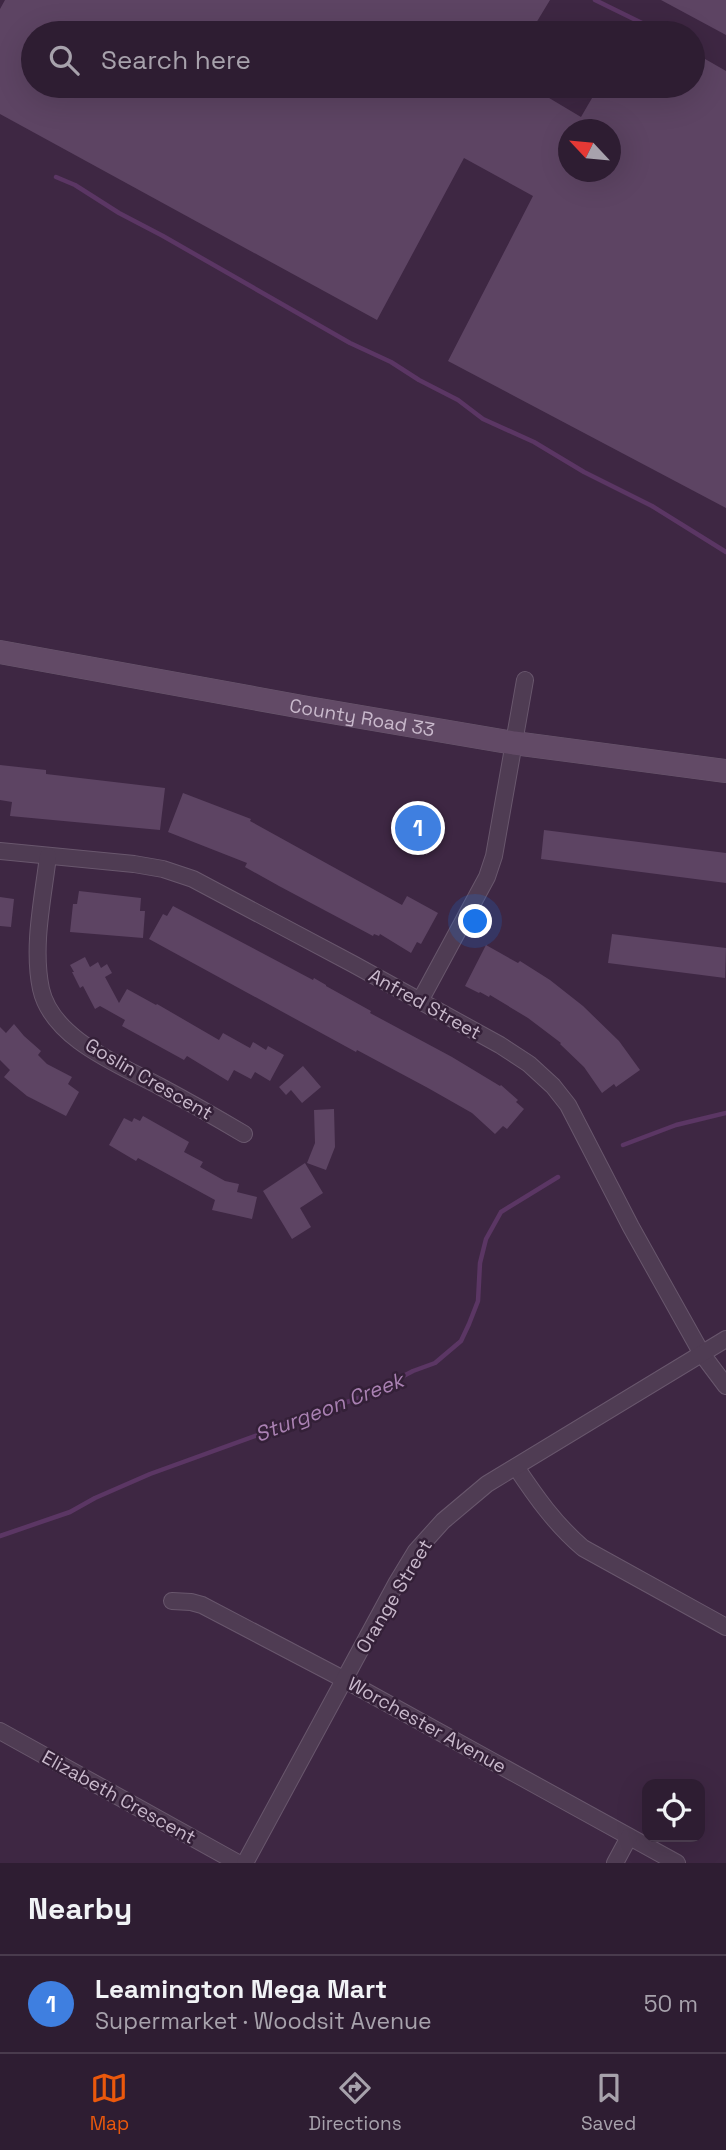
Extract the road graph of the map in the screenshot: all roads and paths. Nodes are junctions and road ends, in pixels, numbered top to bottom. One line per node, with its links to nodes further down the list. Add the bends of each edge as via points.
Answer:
1 (0, 652): 3 (main road, County Road 33)
2 (525, 680): 3 (street)
3 (514, 743): 4 (main road, County Road 33); 7 (street, via 487,877)
4 (726, 771)
5 (0, 852): 6 (street, Anfred Street)
6 (48, 856): 7 (street, Anfred Street, via 134,864 193,879); 8 (street, Goslin Crescent, via 38,967 44,998 55,1017 99,1054)
7 (420, 1001): 10 (street, Anfred Street, via 516,1055 553,1086 568,1105)
8 (244, 1134)
9 (726, 1339): 10 (street, Orange Street)
10 (702, 1354): 11 (street, Anfred Street); 12 (street, Orange Street)
11 (726, 1386)
12 (516, 1467): 14 (street, via 547,1513 583,1548); 15 (street, Orange Street, via 457,1508 416,1552)
13 (172, 1601): 15 (street, Worchester Avenue, via 202,1605)
14 (726, 1627)
15 (345, 1680): 17 (street, Worchester Avenue); 19 (street, Orange Street)
16 (0, 1731): 18 (street, Elizabeth Crescent)
17 (629, 1837): 20 (street); 21 (street, Worchester Avenue)
18 (238, 1863)
19 (245, 1863)
20 (615, 1863)
21 (677, 1863)

